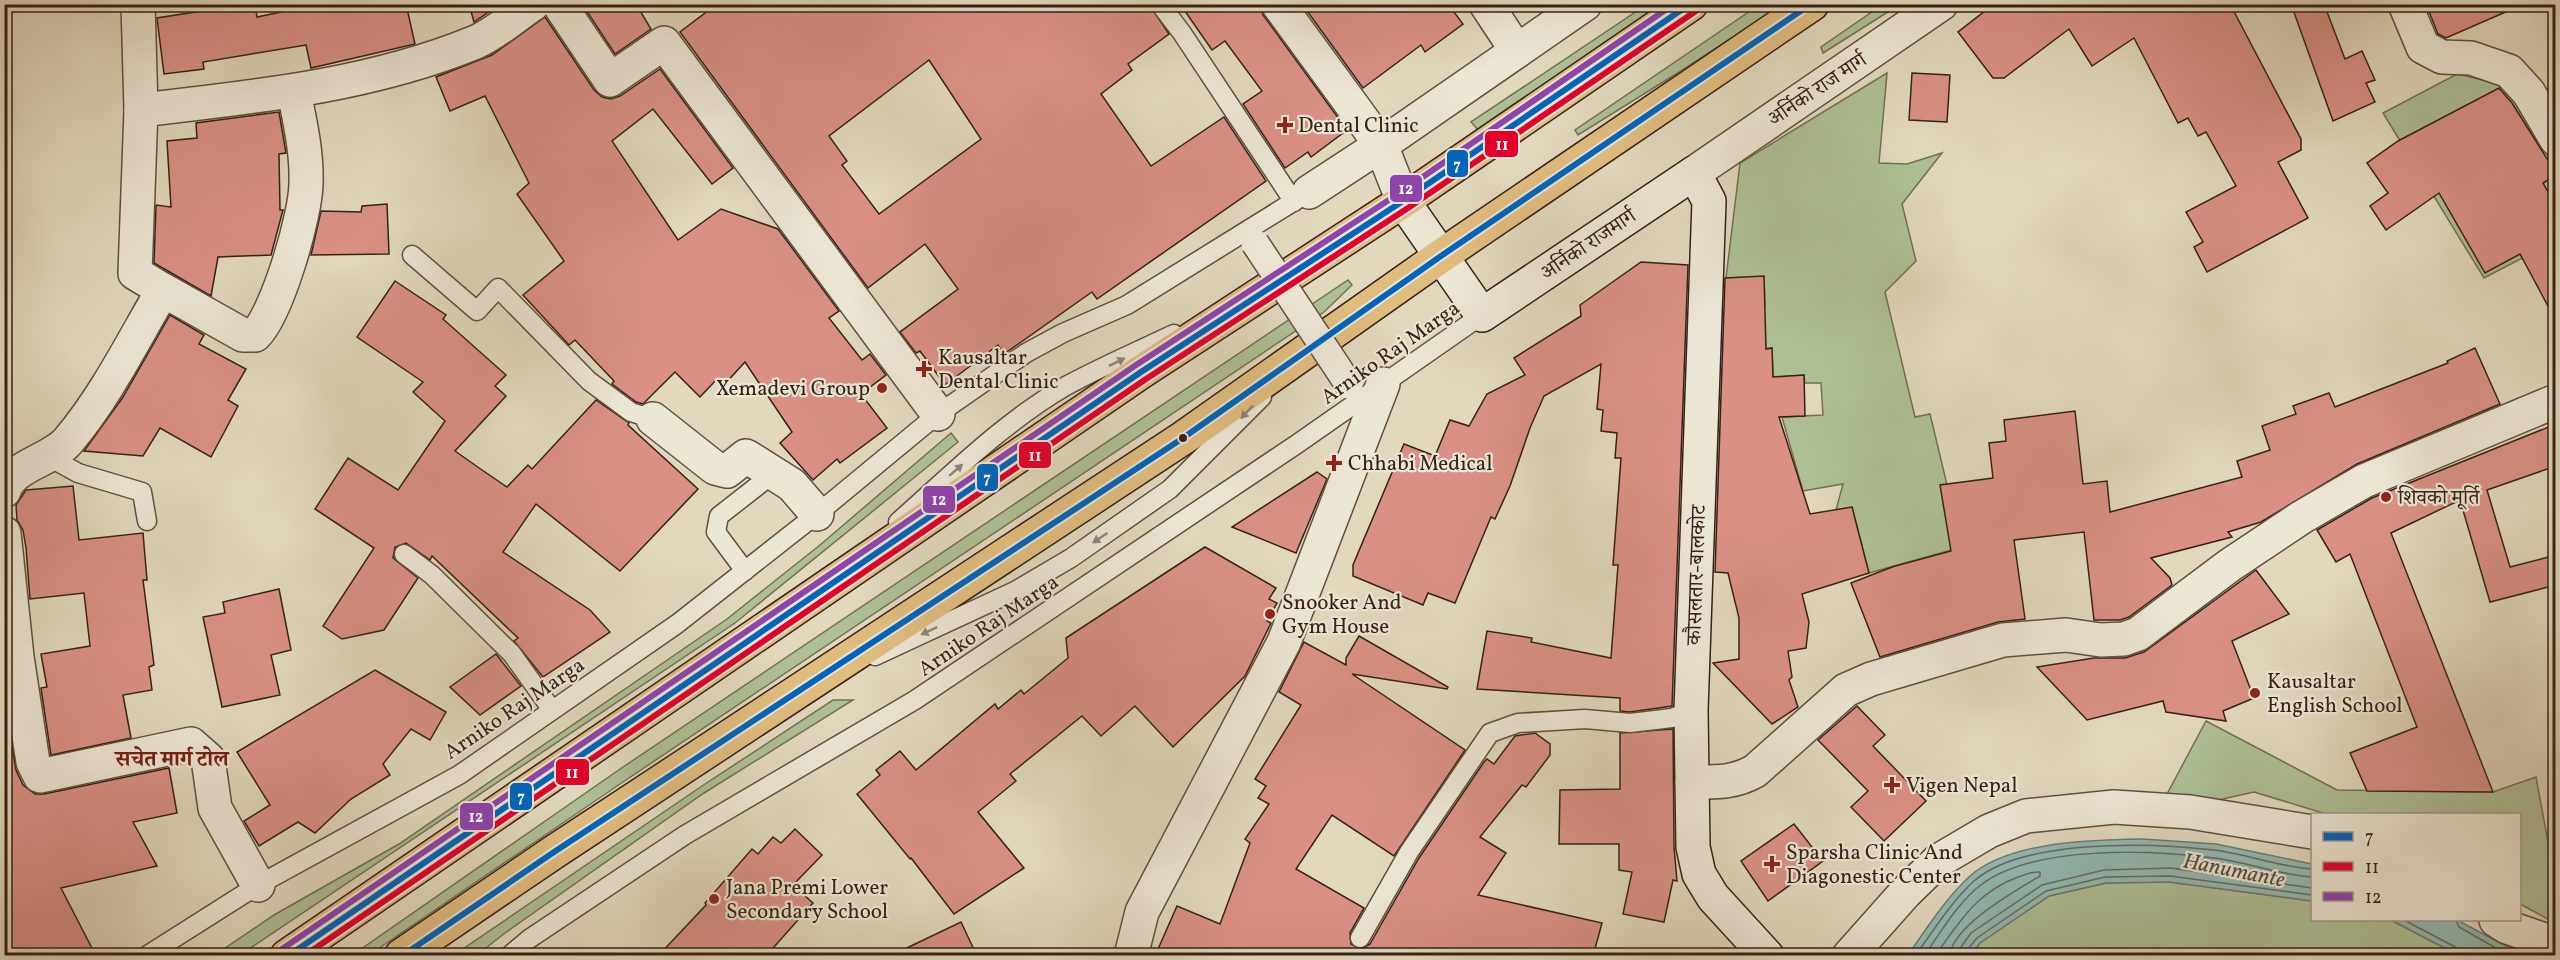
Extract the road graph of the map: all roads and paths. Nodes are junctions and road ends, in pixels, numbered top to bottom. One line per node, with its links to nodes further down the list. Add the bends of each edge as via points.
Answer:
1 (138, 4): 14 (street)
2 (533, 4): 13 (street, via 478,41 397,68)
3 (559, 4): 28 (street, via 610,80 664,43)
4 (1160, 4): 18 (lane)
5 (1278, 4): 16 (street)
6 (1486, 4): 12 (street)
7 (1585, 4): 12 (street)
8 (1691, 4): 19 (highway)
9 (1812, 4): 22 (highway)
10 (1941, 4): 17 (street, अर्निको राज मार्ग)
11 (2405, 4): 15 (street, via 2423,47 2442,57 2471,58 2509,71 2529,93)
12 (1517, 51): 16 (street)
13 (294, 92): 14 (street); 23 (street, via 305,146 307,185 286,271 263,328 255,335 243,334)
14 (141, 110): 23 (street, via 135,273)
15 (2556, 139)
16 (1381, 145): 18 (street); 19 (street)
17 (1694, 173): 24 (street, अर्निको राजमार्ग); 39 (street, कौसलतार-बालकोट, via 1709,201)
18 (1302, 197): 28 (lane, Arniko Raj Marga, via 1127,305 1026,353)
19 (1402, 201): 22 (street); 47 (highway, one-way to 19, via 1141,372)
20 (1255, 243): 26 (street, bridge)
21 (412, 255): 29 (lane, via 477,311 498,288 589,381 631,412)
22 (1442, 256): 24 (street); 48 (highway, one-way to 48, via 1183,438)
23 (163, 290): 30 (street, via 104,391 66,443)
24 (1482, 315): 25 (lane, Arniko Raj Marga)
25 (1383, 384): 49 (lane, Arniko Raj Marga, via 915,700 685,836); 50 (street, via 1284,642 1142,912)
26 (1349, 385)
27 (2556, 401): 40 (street, via 2364,481 2230,564 2138,634 2124,639 2066,635 2002,640 1871,679 1839,695 1755,771 1724,782)
28 (938, 414): 33 (lane, Arniko Raj Marga)
29 (653, 418): 31 (street, via 715,468 727,471 746,456)
30 (49, 457): 32 (street, via 23,470 6,484); 34 (lane, via 78,473 142,492)
31 (774, 474): 33 (street, via 792,485); 37 (lane, via 720,516 716,532)
32 (4, 491)
33 (817, 514): 37 (lane, Arniko Raj Marga)
34 (147, 521)
35 (4, 533): 42 (street, via 17,657 33,762 40,776 191,744 208,759 215,808)
36 (404, 554): 38 (lane, via 432,575 512,654)
37 (745, 572): 38 (lane, Arniko Raj Marga)
38 (552, 710): 42 (lane, Arniko Raj Marga, via 459,775)
39 (1691, 710): 40 (street, कौसलतार-बालकोट); 44 (lane, via 1672,718 1630,723 1585,719 1518,723 1490,733 1409,852)
40 (1692, 782): 51 (street, कौसलतार-बालकोट, via 1693,847 1699,874 1713,897)
41 (2311, 832): 52 (street, via 2190,812 2114,807 2026,816 1989,831 1938,861)
42 (258, 885): 46 (lane, Arniko Raj Marga)
43 (2498, 921): 45 (street)
44 (1360, 938)
45 (2556, 944)
46 (146, 956)
47 (287, 956)
48 (401, 956)
49 (509, 956)
50 (1131, 956)
51 (1767, 956)
52 (1849, 956)

